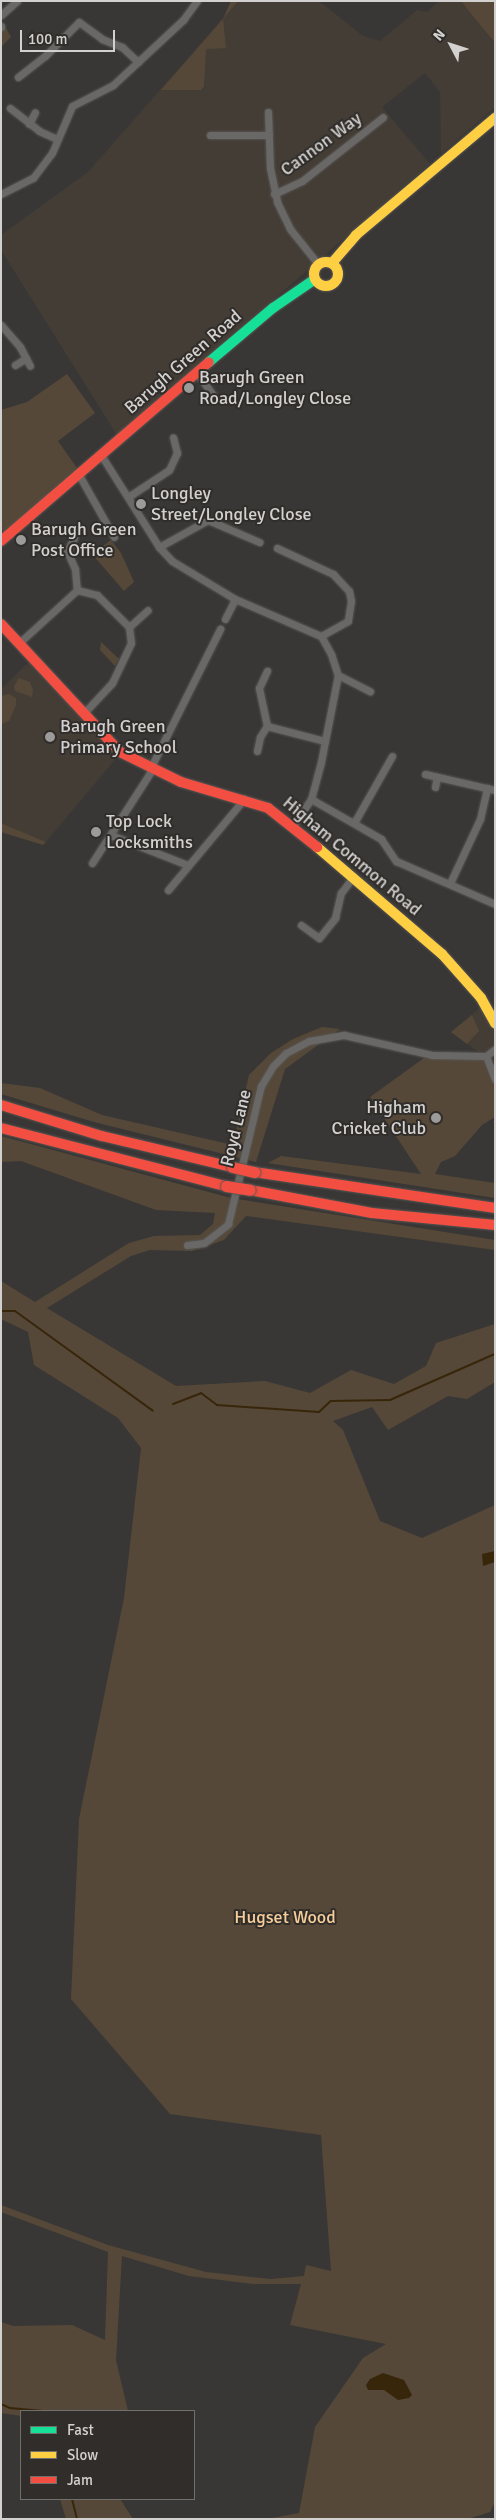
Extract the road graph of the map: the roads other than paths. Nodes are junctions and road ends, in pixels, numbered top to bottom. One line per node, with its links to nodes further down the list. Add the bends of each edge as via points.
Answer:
1 (18, 1): 3 (street)
2 (197, 1): 4 (street, via 183,20)
3 (1, 15)
4 (138, 62): 5 (street, via 122,47 102,39 79,22); 14 (street, via 113,85 72,106)
5 (18, 77)
6 (10, 108): 11 (street)
7 (35, 112): 11 (street)
8 (268, 112): 13 (street, Cannon Way)
9 (383, 117): 16 (street, Cannon Way, via 302,181)
10 (495, 118): 18 (main road, via 356,235)
11 (29, 124): 14 (street)
12 (210, 135): 13 (street)
13 (269, 135): 16 (street, Cannon Way)
14 (56, 139): 15 (street, via 52,153 33,178)
15 (2, 191)
16 (274, 194): 17 (street, Cannon Way, via 285,221)
17 (318, 264): 18 (main road); 19 (main road, via 313,272)
18 (332, 264): 19 (main road, via 338,273 333,284 323,286)
19 (315, 279): 24 (main road, Barugh Green Road, via 273,308)
20 (1, 325): 21 (street)
21 (26, 358): 22 (street); 23 (street)
22 (15, 365)
23 (30, 366)
24 (197, 373): 25 (street); 27 (main road, Barugh Green Road)
25 (215, 398)
26 (173, 437): 29 (street, via 177,453 170,470)
27 (102, 456): 28 (main road, Barugh Green Road); 29 (street)
28 (78, 475): 31 (street); 34 (main road, Barugh Green Road)
29 (128, 498): 36 (street)
30 (254, 529): 32 (street)
31 (114, 537)
32 (249, 537): 35 (street); 36 (street, via 208,520)
33 (74, 538): 38 (street, via 67,552)
34 (1, 541)
35 (259, 542)
36 (159, 547): 39 (street, via 191,574)
37 (280, 559): 45 (street, via 280,550 333,574 349,591 352,601 348,621)
38 (77, 590): 43 (street, via 96,595); 46 (street)
39 (235, 599): 41 (street); 45 (street)
40 (148, 610): 43 (street)
41 (226, 618)
42 (1, 624): 46 (main road, Higham Common Road)
43 (129, 627): 50 (street, via 131,643 112,683)
44 (220, 629): 55 (street)
45 (321, 636): 48 (street)
46 (19, 643): 50 (main road, Higham Common Road)
47 (267, 671): 51 (street, via 260,688)
48 (338, 675): 49 (street); 52 (street)
49 (370, 691)
50 (83, 714): 55 (main road, Higham Common Road, via 120,752)
51 (267, 726): 52 (street); 53 (street)
52 (325, 742): 62 (street)
53 (257, 751)
54 (392, 756): 63 (street)
55 (151, 769): 61 (main road, Higham Common Road, via 199,788); 65 (street)
56 (425, 774): 57 (street)
57 (437, 777): 58 (street); 59 (street)
58 (435, 787)
59 (486, 788): 60 (street); 69 (street, via 480,819)
60 (495, 790)
61 (244, 799): 64 (main road, Higham Common Road, via 268,808); 67 (street)
62 (311, 799): 63 (street); 64 (street)
63 (354, 823): 69 (street, via 381,839 396,861)
64 (292, 827): 68 (main road, Higham Common Road)
65 (111, 835): 66 (street); 67 (street)
66 (92, 864)
67 (188, 865): 70 (street)
68 (354, 876): 72 (street, via 341,893 335,918 319,938); 73 (main road, Higham Common Road, via 442,954 481,998)
69 (450, 883): 71 (street)
70 (168, 890)
71 (495, 904)
72 (301, 925)
73 (494, 1019)
74 (495, 1049): 75 (street)
75 (486, 1056): 76 (street); 81 (street, Royd Lane, via 432,1055 344,1035 310,1041 286,1053 273,1066 258,1095 228,1224 204,1243)
76 (495, 1079)
77 (1, 1105): 79 (main road, bridge, via 102,1136 254,1172)
78 (1, 1128): 80 (main road, bridge, via 226,1186 372,1213)
79 (495, 1208)
80 (495, 1225)
81 (187, 1245)

